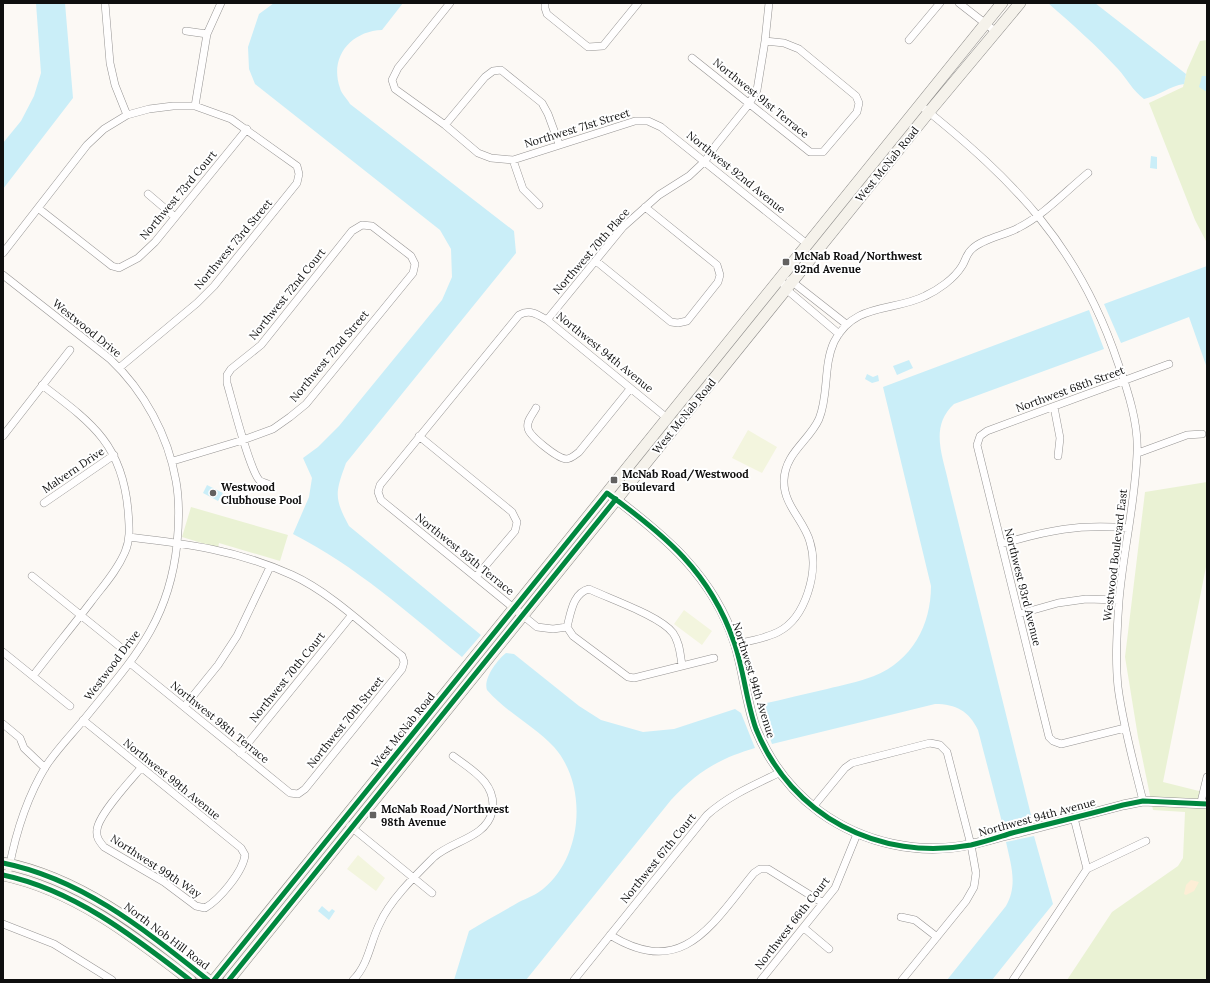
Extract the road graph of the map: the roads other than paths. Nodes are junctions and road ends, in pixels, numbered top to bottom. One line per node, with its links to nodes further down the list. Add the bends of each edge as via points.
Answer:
1 (105, 3): 23 (street, via 110,63 115,85)
2 (221, 3): 15 (street)
3 (450, 3): 25 (street, via 398,68 392,80 395,89)
4 (638, 3): 11 (street, via 604,46 595,47 588,47 547,14)
5 (760, 3): 10 (street)
6 (940, 3): 16 (street)
7 (959, 3): 12 (street)
8 (1002, 3): 12 (main road, West McNab Road)
9 (1020, 3): 14 (main road, West McNab Road)
10 (768, 4): 17 (street, Northwest 70th Place)
11 (545, 6)
12 (986, 24): 14 (street); 20 (main road, West McNab Road)
13 (186, 31): 15 (street)
14 (995, 31): 22 (main road, West McNab Road)
15 (207, 34): 21 (street)
16 (909, 40)
17 (765, 41): 19 (street, Northwest 70th Place, via 757,90); 19 (street, Northwest 91st Terrace, via 784,43 799,49 856,96 859,103 857,112 823,152 817,153 810,152)
18 (692, 58): 19 (street, Northwest 91st Terrace)
19 (749, 104): 29 (street, Northwest 70th Place)
20 (920, 105): 22 (street, Westwood Boulevard East); 38 (main road, West McNab Road)
21 (195, 106): 23 (street, via 149,109); 26 (street, via 231,119)
22 (929, 112): 35 (street, Westwood Boulevard East, via 1000,174); 43 (main road, West McNab Road)
23 (127, 115): 34 (street, via 104,129 87,145)
24 (648, 121): 27 (street, Northwest 71st Street, via 635,121); 29 (street, Northwest 92nd Avenue, via 661,126)
25 (445, 125): 27 (street, via 485,77 501,70 542,103); 28 (street, via 478,152 491,158)
26 (246, 129): 36 (street, Northwest 73rd Court); 50 (street, Northwest 73rd Street, via 297,166 297,183 214,286)
27 (559, 144): 28 (street, Northwest 71st Street)
28 (513, 160): 32 (street, via 523,189)
29 (705, 161): 33 (street, Northwest 70th Place, via 689,176); 38 (street, Northwest 92nd Avenue)
30 (1088, 173): 35 (street)
31 (148, 194): 36 (street)
32 (538, 205)
33 (645, 207): 40 (street, Northwest 70th Place, via 624,227); 40 (street, via 717,265 720,275 718,282 687,321 672,322)
34 (38, 208): 36 (street, Northwest 73rd Court, via 112,266 119,268 138,258); 39 (street)
35 (1038, 215): 46 (street, via 1020,228 972,248 956,274 925,296 868,311); 51 (street, Westwood Boulevard East, via 1079,273 1097,309)
36 (175, 217)
37 (362, 225): 61 (street, Northwest 72nd Court, via 352,231 261,345 227,375); 61 (street, Northwest 72nd Street, via 372,226 411,256 415,264 413,273 306,404 273,429)
38 (807, 244): 42 (main road, West McNab Road)
39 (3, 253)
40 (596, 261): 45 (street, Northwest 70th Place)
41 (3, 275): 50 (street, Westwood Drive)
42 (780, 278): 43 (street); 44 (street); 56 (main road, West McNab Road)
43 (793, 280): 44 (main road, West McNab Road); 46 (street)
44 (786, 289): 47 (street); 67 (main road, West McNab Road)
45 (547, 320): 53 (street, Northwest 94th Avenue); 59 (street, Northwest 94th Avenue, via 533,312 519,315)
46 (846, 324): 47 (street)
47 (839, 334): 83 (street, via 829,358 818,420 792,453 786,466 784,480 789,504 810,542 813,575 808,593 800,609 779,632)
48 (70, 350): 52 (street)
49 (1169, 364): 51 (street, Northwest 68th Street)
50 (119, 368): 65 (street, Westwood Drive, via 156,421)
51 (1124, 381): 54 (street, Northwest 68th Street); 62 (street, Westwood Boulevard East)
52 (42, 385): 58 (street); 63 (street, Malvern Drive, via 82,415 96,429)
53 (630, 389): 55 (street, via 579,452 570,458 563,459 531,435 527,423); 56 (street, Northwest 94th Avenue)
54 (1054, 407): 60 (street, Northwest 68th Street, via 987,431); 64 (street, via 1060,438)
55 (536, 408)
56 (667, 418): 67 (main road, West McNab Road)
57 (1202, 434): 62 (street, via 1187,435)
58 (3, 436)
59 (419, 436): 75 (street, Northwest 95th Terrace, via 380,485 378,492 381,500); 75 (street, via 512,512 517,522 515,531)
60 (980, 436): 72 (street, Northwest 93rd Avenue, via 977,445)
61 (243, 440): 65 (street, Northwest 72nd Street); 66 (street, via 254,472 260,481)
62 (1138, 453): 69 (street, Westwood Boulevard East)
63 (114, 455): 68 (street, Malvern Drive); 70 (street, Malvern Drive, via 127,492)
64 (1058, 456)
65 (173, 461): 71 (street, Westwood Drive, via 180,519)
66 (268, 484)
67 (611, 496): 77 (main road, West McNab Road); 81 (main road, West McNab Road); 83 (street, Northwest 94th Avenue, via 669,542 693,566 720,607)
68 (44, 503)
69 (1128, 528): 72 (street, via 1071,527); 76 (street, Westwood Boulevard East)
70 (129, 537): 71 (street); 79 (street, Malvern Drive, via 119,564)
71 (177, 543): 73 (street, via 220,550); 87 (street, Westwood Drive, via 170,589 162,611)
72 (1001, 544): 78 (street, Northwest 93rd Avenue)
73 (270, 567): 80 (street, via 292,575 322,592); 91 (street, via 237,636 218,665)
74 (32, 576): 79 (street)
75 (476, 577): 77 (street, Northwest 95th Terrace)
76 (1119, 600): 78 (street, via 1086,599 1058,603); 94 (street, Westwood Boulevard East, via 1118,686)
77 (514, 608): 81 (street, Northwest 95th Terrace); 108 (main road, West McNab Road)
78 (1019, 614): 94 (street, Northwest 93rd Avenue, via 1049,737 1061,744)
79 (81, 616): 84 (street); 89 (street, Malvern Drive)
80 (351, 616): 97 (street, Northwest 70th Court); 103 (street, Northwest 70th Street, via 402,656 402,669 305,789)
81 (524, 616): 82 (street, Northwest 95th Terrace, via 543,629); 109 (main road, West McNab Road)
82 (567, 627): 88 (street, via 572,636 628,677 634,678); 88 (street, via 578,595 582,590 589,589 661,622 679,645)
83 (735, 644): 101 (street, Northwest 94th Avenue, via 756,728)
84 (119, 646)
85 (3, 652): 89 (street)
86 (714, 658): 88 (street)
87 (130, 663): 91 (street, Northwest 98th Terrace); 92 (street, Westwood Drive)
88 (682, 665)
89 (33, 676): 90 (street)
90 (70, 706)
91 (184, 707): 97 (street, Northwest 98th Terrace)
92 (83, 720): 99 (street, Westwood Drive); 100 (street, Northwest 99th Avenue)
93 (3, 724): 96 (street)
94 (1125, 728): 104 (street, Westwood Boulevard East)
95 (3, 731): 96 (street)
96 (12, 732): 99 (street)
97 (240, 753): 103 (street, Northwest 98th Terrace, via 290,793)
98 (453, 756): 115 (street, via 484,780 493,800 492,813 485,826 474,835 448,846)
99 (45, 768): 114 (street, Westwood Drive, via 25,807)
100 (141, 768): 118 (street, Northwest 99th Avenue, via 241,848 246,855 244,865 214,903); 118 (street, Northwest 99th Way, via 109,807 97,829 97,839 104,847 164,882 196,906)
101 (779, 773): 106 (street, Northwest 94th Avenue); 122 (street, Northwest 67th Court, via 733,795 707,815)
102 (1207, 777): 105 (street)
103 (298, 794)
104 (1143, 801): 105 (street, Northwest 94th Avenue); 107 (street, Northwest 94th Avenue)
105 (1204, 803)
106 (813, 807): 110 (street, Northwest 94th Avenue); 112 (street, via 852,763 930,743 940,745 947,752)
107 (1074, 818): 112 (street, Northwest 94th Avenue); 113 (street)
108 (343, 820): 109 (street); 128 (main road, West McNab Road)
109 (352, 828): 115 (street); 129 (main road, West McNab Road)
110 (857, 834): 112 (street, Northwest 94th Avenue, via 902,846); 117 (street, Northwest 66th Court, via 842,875)
111 (1146, 841): 113 (street)
112 (971, 845): 123 (street, via 976,873 974,887)
113 (1087, 869): 134 (street)
114 (6, 870): 126 (main road, North Nob Hill Road, via 74,900 129,934); 127 (main road, North Nob Hill Road, via 48,876 108,905 137,924)
115 (414, 878): 116 (street); 130 (street, via 388,909 375,934 365,964)
116 (432, 893)
117 (823, 903): 121 (street, Northwest 66th Court); 122 (street, via 768,869 760,869 700,937 682,947 666,952 650,952 624,944)
118 (204, 908)
119 (901, 917): 123 (street, via 915,920)
120 (3, 924): 125 (street, via 54,944)
121 (804, 928): 124 (street); 132 (street, Northwest 66th Court)
122 (610, 935): 131 (street, Northwest 67th Court)
123 (937, 937): 133 (street)
124 (829, 949)
125 (112, 980)
126 (190, 980)
127 (208, 980)
128 (214, 980)
129 (229, 980)
130 (353, 980)
131 (574, 980)
132 (761, 980)
133 (902, 980)
134 (1013, 980)

